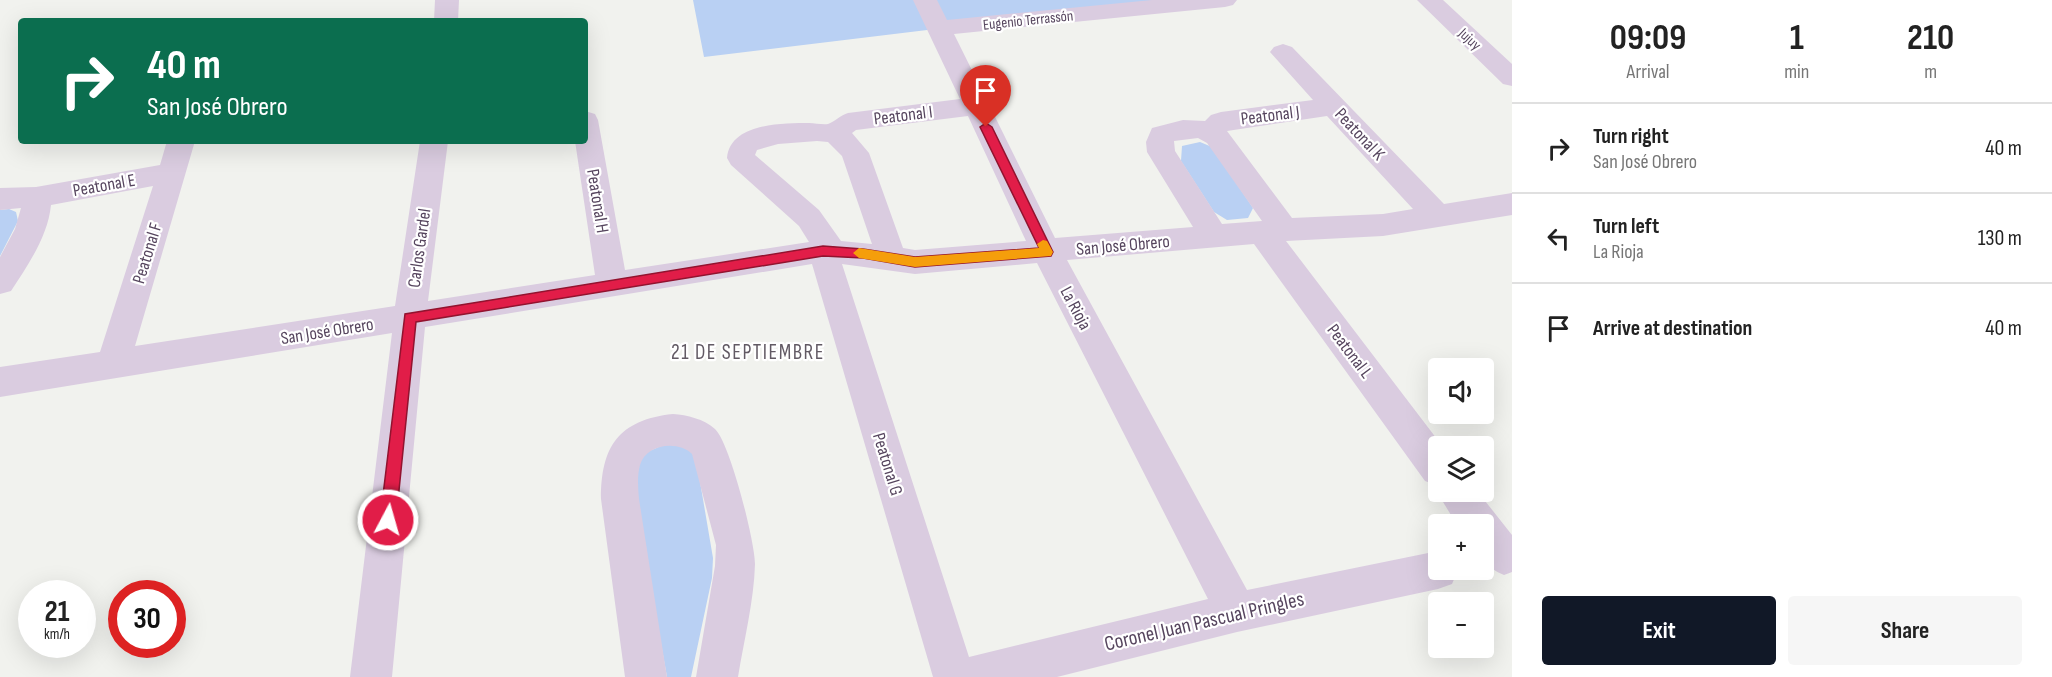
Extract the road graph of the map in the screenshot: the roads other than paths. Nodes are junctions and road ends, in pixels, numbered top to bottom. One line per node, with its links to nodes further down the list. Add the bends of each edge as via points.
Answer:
1 (447, 0): 5 (street)
2 (925, 0): 6 (street, La Rioja)
3 (1225, 0): 6 (street, Eugenio Terrassón)
4 (1429, 0): 8 (street, Jujuy)
5 (446, 18)
6 (938, 28): 9 (street, La Rioja)
7 (1283, 52): 10 (street, Peatonal K)
8 (1512, 78)
9 (976, 106): 12 (street, Peatonal I, via 848,122); 24 (street, La Rioja)
10 (1334, 106): 11 (street, Peatonal J, via 1221,121); 20 (street, Peatonal K)
11 (1210, 131): 21 (street, via 1217,136); 22 (street, via 1171,131 1162,135 1160,142 1161,152)
12 (834, 134): 23 (street, via 759,138 741,150 741,158 809,218); 25 (street, via 855,153 887,240)
13 (588, 138): 27 (street, Peatonal H)
14 (180, 144): 16 (street, Peatonal F)
15 (434, 144): 28 (street, Carlos Gardel)
16 (171, 173): 17 (street, Peatonal E); 29 (street, Peatonal F)
17 (36, 197): 18 (street); 26 (street, via 38,208)
18 (0, 199)
19 (1512, 204): 20 (street, San José Obrero)
20 (1437, 216): 21 (street, San José Obrero, via 1383,225)
21 (1273, 231): 22 (street, San José Obrero); 31 (street, Peatonal L)
22 (1215, 237): 24 (street, San José Obrero)
23 (827, 251): 25 (street, San José Obrero); 27 (street, San José Obrero); 37 (street, Peatonal G)
24 (1047, 252): 25 (street, San José Obrero, via 915,262); 33 (street, La Rioja)
25 (889, 258)
26 (0, 282)
27 (612, 283): 28 (street, San José Obrero)
28 (410, 317): 29 (street, San José Obrero); 34 (street, Carlos Gardel)
29 (113, 365): 30 (street, San José Obrero)
30 (0, 382)
31 (1428, 455)
32 (1428, 572): 33 (street, Coronel Juan Pascual Pringles)
33 (1237, 612): 38 (street, Coronel Juan Pascual Pringles)
34 (371, 677)
35 (646, 677): 36 (street, via 620,499 620,470 627,452 647,435 683,431 701,439 709,451 735,545)
36 (717, 677)
37 (954, 677)
38 (971, 677)

